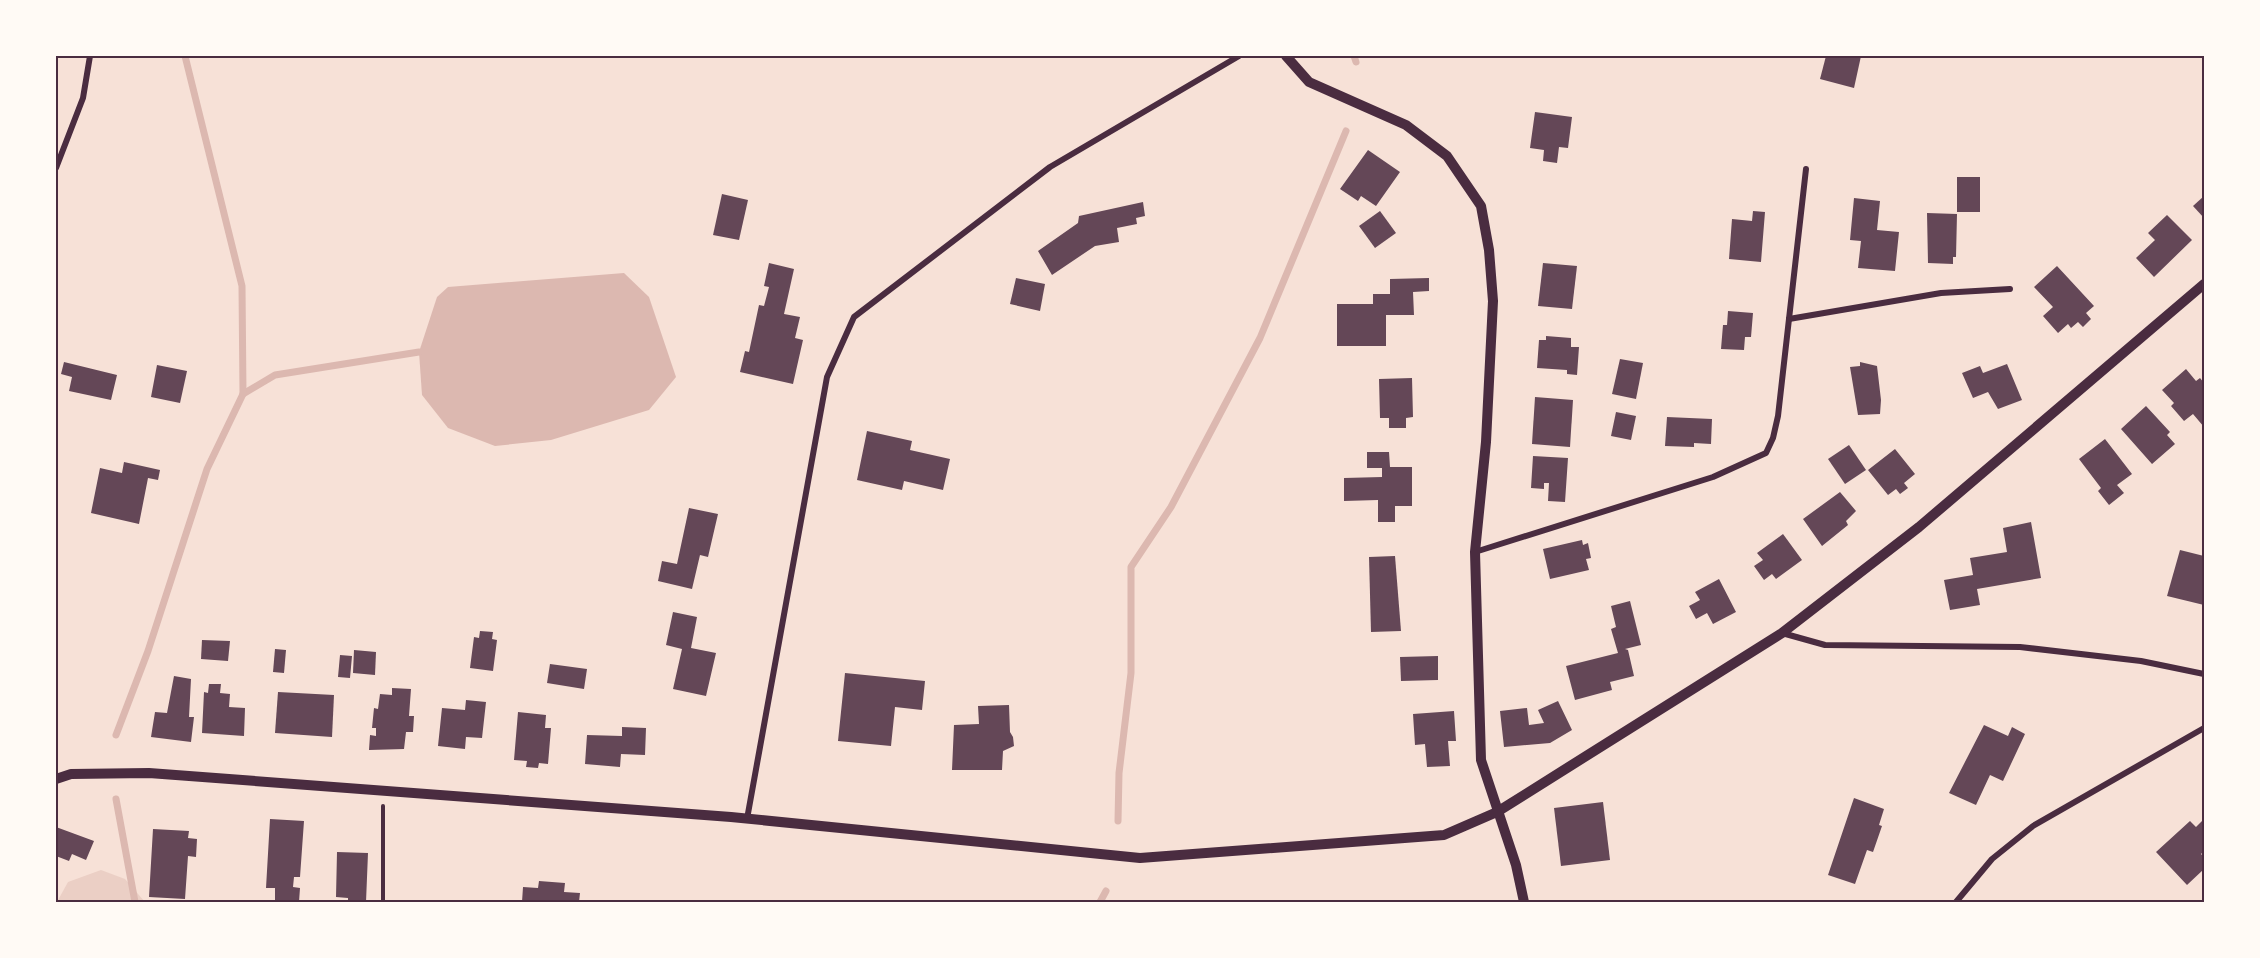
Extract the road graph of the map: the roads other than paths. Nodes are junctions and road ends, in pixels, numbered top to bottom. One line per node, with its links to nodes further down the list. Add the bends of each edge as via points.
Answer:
1 (90, 56): 4 (street, via 83,98)
2 (1239, 56): 15 (street, via 1050,167 854,317 827,377)
3 (1286, 56): 9 (street, via 1309,82 1406,125 1448,156 1481,206 1493,301)
4 (56, 168)
5 (1806, 169): 8 (street)
6 (2205, 284): 10 (street, via 1919,527)
7 (2010, 289): 8 (street, via 1941,293)
8 (1789, 319): 9 (street, via 1778,416 1773,438 1763,455 1713,477)
9 (1476, 552): 14 (street, via 1481,760)
10 (1782, 633): 11 (street, via 1825,645 2020,647 2141,661); 14 (street)
11 (2205, 674)
12 (2205, 728): 17 (street, via 2032,826 1992,859)
13 (56, 779): 15 (street, via 71,774 150,773)
14 (1497, 812): 15 (street, via 1444,835 1140,858); 16 (street, via 1516,865)
15 (747, 819)
16 (1524, 903)
17 (1956, 903)

